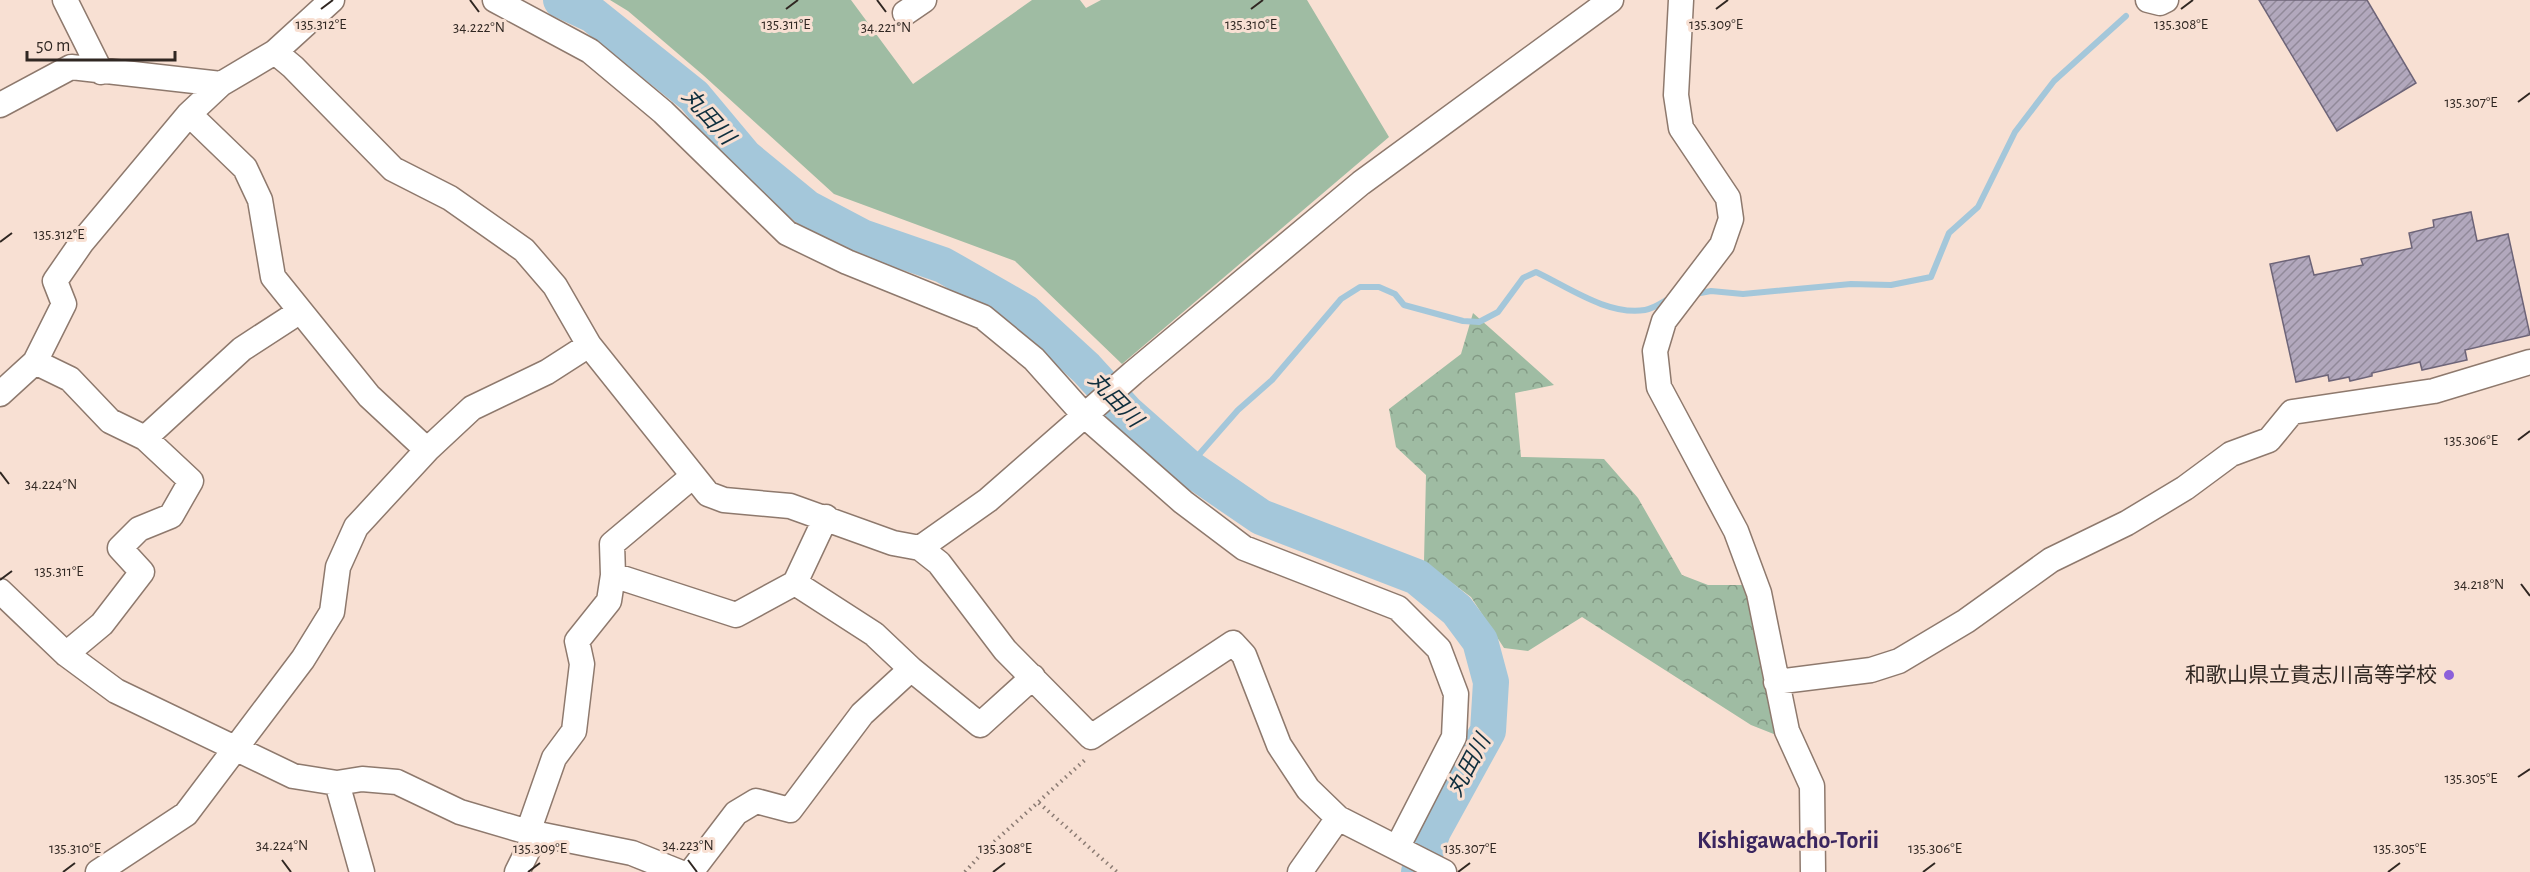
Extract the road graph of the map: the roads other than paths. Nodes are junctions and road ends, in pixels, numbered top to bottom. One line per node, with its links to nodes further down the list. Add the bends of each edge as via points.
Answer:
1 (65, 0): 9 (street)
2 (332, 0): 8 (street)
3 (495, 0): 18 (street, via 590,51 663,112 787,232 847,262 983,317 1034,358)
4 (1611, 0): 18 (street, via 1361,183)
5 (1681, 0): 30 (street, via 1676,95 1681,128 1728,198 1731,219 1722,245 1664,321 1655,351 1659,387 1736,531 1759,593)
6 (2148, 0): 7 (street)
7 (2166, 0)
8 (275, 52): 10 (street); 14 (street, via 393,169 450,198 524,250 555,286)
9 (101, 72): 10 (street); 11 (street, via 71,68)
10 (221, 84): 12 (street)
11 (0, 105)
12 (189, 114): 13 (street, via 245,168 260,200 273,277); 15 (street, via 82,242 55,281 64,304)
13 (299, 312): 19 (street, via 242,349); 20 (street, via 369,396)
14 (589, 345): 20 (street, via 547,372 472,408); 21 (street)
15 (34, 362): 17 (street); 19 (street, via 70,379 110,421)
16 (2530, 362): 30 (street, via 2434,391 2292,412 2269,440 2231,454 2127,523 2051,560 1966,621 1899,661 1871,670)
17 (0, 394)
18 (1084, 415): 23 (street, via 988,500); 35 (street, via 1183,502 1244,548 1398,608 1439,650 1456,693 1454,737)
19 (145, 438): 27 (street, via 191,481 171,516 139,529 120,548 142,572 102,624)
20 (427, 450): 31 (street, via 356,527 338,567 332,612 303,660)
21 (693, 476): 22 (street, via 708,494 724,500 790,506); 24 (street, via 612,544)
22 (826, 517): 23 (street, via 893,543); 25 (street)
23 (920, 548): 29 (street, via 939,563 1005,650)
24 (613, 575): 25 (street, via 736,615); 34 (street, via 609,601 577,641 582,664 574,731 554,758)
25 (795, 582): 28 (street, via 874,634)
26 (0, 591): 27 (street)
27 (66, 654): 31 (street, via 116,691)
28 (911, 669): 29 (street, via 980,725); 40 (street, via 862,714 790,810 756,801 736,813)
29 (1033, 677): 33 (street, via 1091,737 1233,643 1244,655 1289,764)
30 (1776, 682): 43 (street, via 1787,731 1812,786)
31 (236, 749): 32 (street, via 293,776); 36 (street, via 186,814)
32 (337, 783): 34 (street, via 362,778 397,782 460,812); 37 (street)
33 (1338, 818): 35 (street); 41 (street)
34 (532, 833): 38 (street); 39 (street, via 632,853)
35 (1398, 846): 42 (street)
36 (98, 872)
37 (362, 872)
38 (517, 872)
39 (679, 872)
40 (692, 872)
41 (1300, 872)
42 (1444, 872)
43 (1814, 872)

